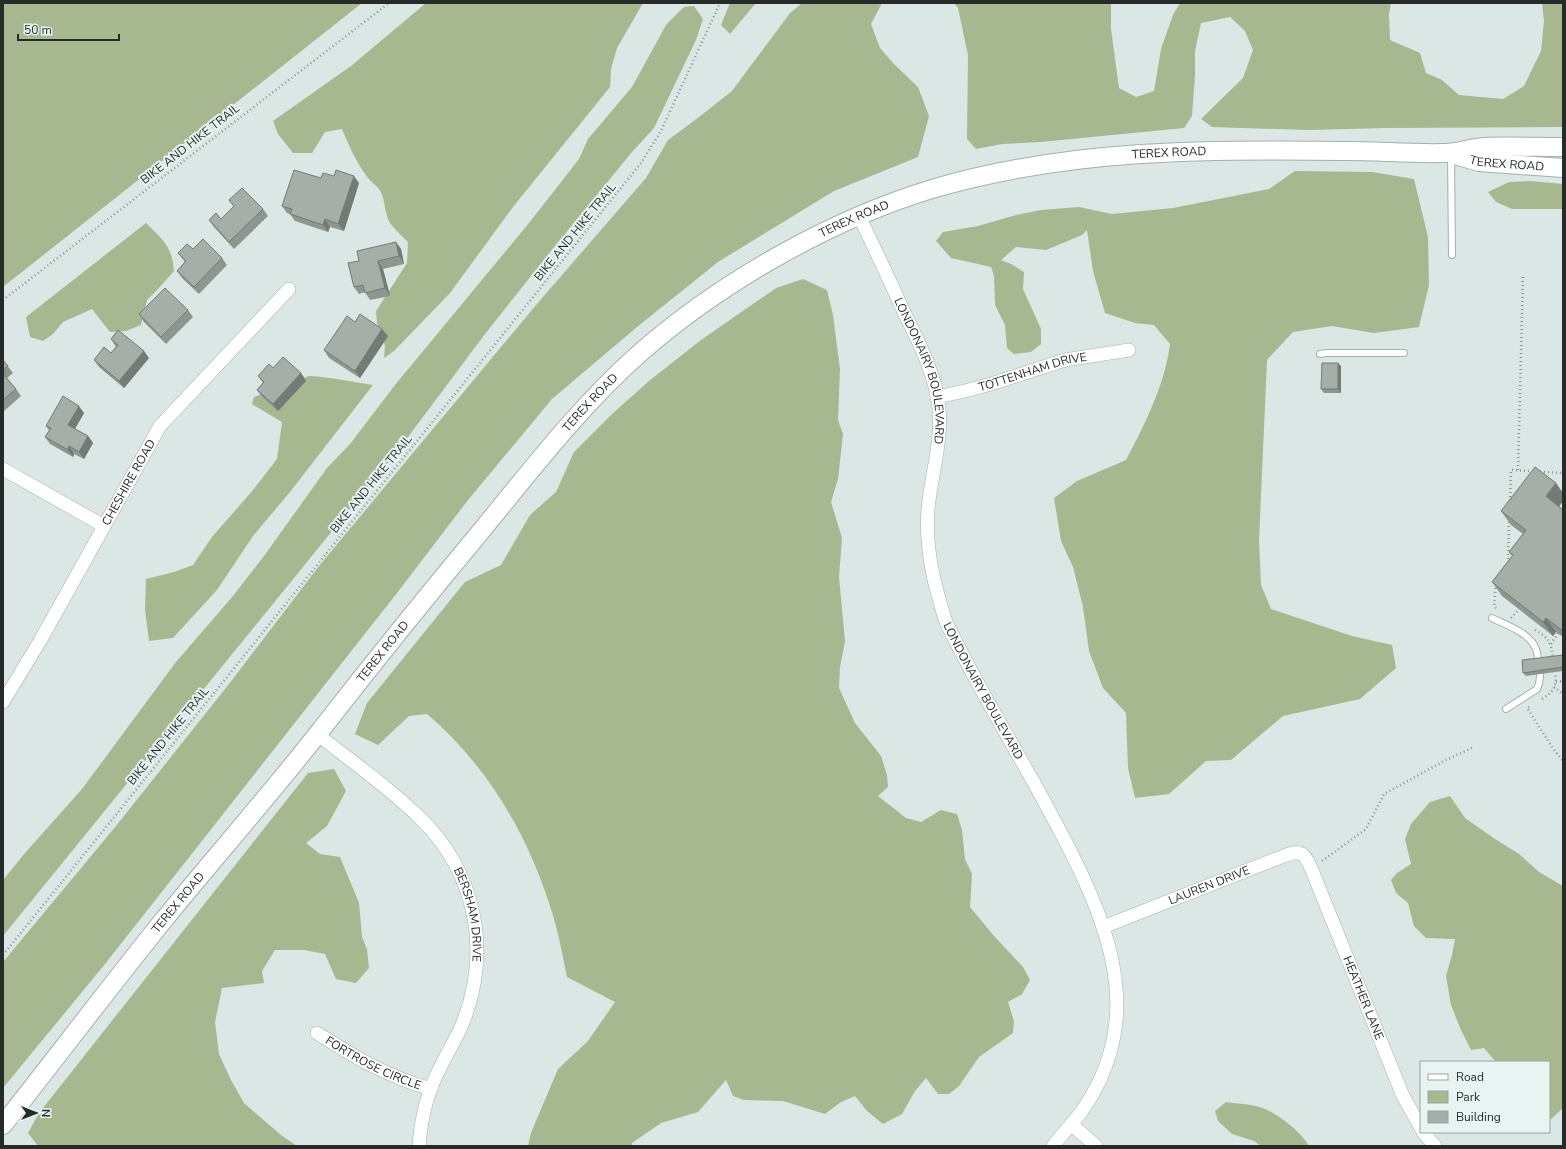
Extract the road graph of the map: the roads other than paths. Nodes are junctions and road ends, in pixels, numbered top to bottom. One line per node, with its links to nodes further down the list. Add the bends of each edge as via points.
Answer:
1 (1563, 147): 2 (main road, TEREX ROAD, via 1477,147)
2 (1451, 154): 3 (main road, TEREX ROAD, via 1479,162); 4 (main road, TEREX ROAD, via 1345,150 1215,151 1077,159 975,177 930,190); 5 (lane)
3 (1563, 168)
4 (859, 216): 10 (street, LONDONAIRY BOULEVARD, via 924,354); 16 (main road, TEREX ROAD, via 810,239 751,272 698,307 638,355 593,399 543,455)
5 (1452, 255)
6 (289, 289): 12 (street, CHESHIRE ROAD, via 160,426)
7 (1130, 350): 10 (street, TOTTENHAM DRIVE, via 1065,360 978,388)
8 (1404, 353): 9 (lane)
9 (1320, 354)
10 (937, 397): 18 (street, LONDONAIRY BOULEVARD, via 939,438 927,522 928,552 935,588 954,639 1067,844)
11 (3, 469): 12 (street)
12 (104, 526): 14 (street, CHESHIRE ROAD)
13 (1492, 618): 15 (lane, via 1532,641 1539,661 1541,676 1537,689)
14 (3, 702)
15 (1506, 709)
16 (317, 734): 20 (street, BERSHAM DRIVE, via 419,816 437,837 463,879 475,920 477,957 474,982 462,1026); 22 (main road, TEREX ROAD, via 161,924)
17 (1311, 866): 18 (street, LAUREN DRIVE, via 1304,854 1294,852); 23 (street, HEATHER LANE, via 1403,1096)
18 (1103, 927): 21 (street, LONDONAIRY BOULEVARD, via 1117,985 1116,1023 1106,1064 1098,1082 1082,1111)
19 (317, 1033): 20 (street, FORTROSE CIRCLE, via 351,1055 388,1074)
20 (431, 1089): 25 (street, BERSHAM DRIVE, via 422,1117)
21 (1071, 1124): 26 (street, LONDONAIRY BOULEVARD); 27 (street)
22 (3, 1125)
23 (1420, 1126)
24 (1424, 1133): 28 (street)
25 (419, 1146)
26 (1053, 1146)
27 (1096, 1146)
28 (1435, 1146)

